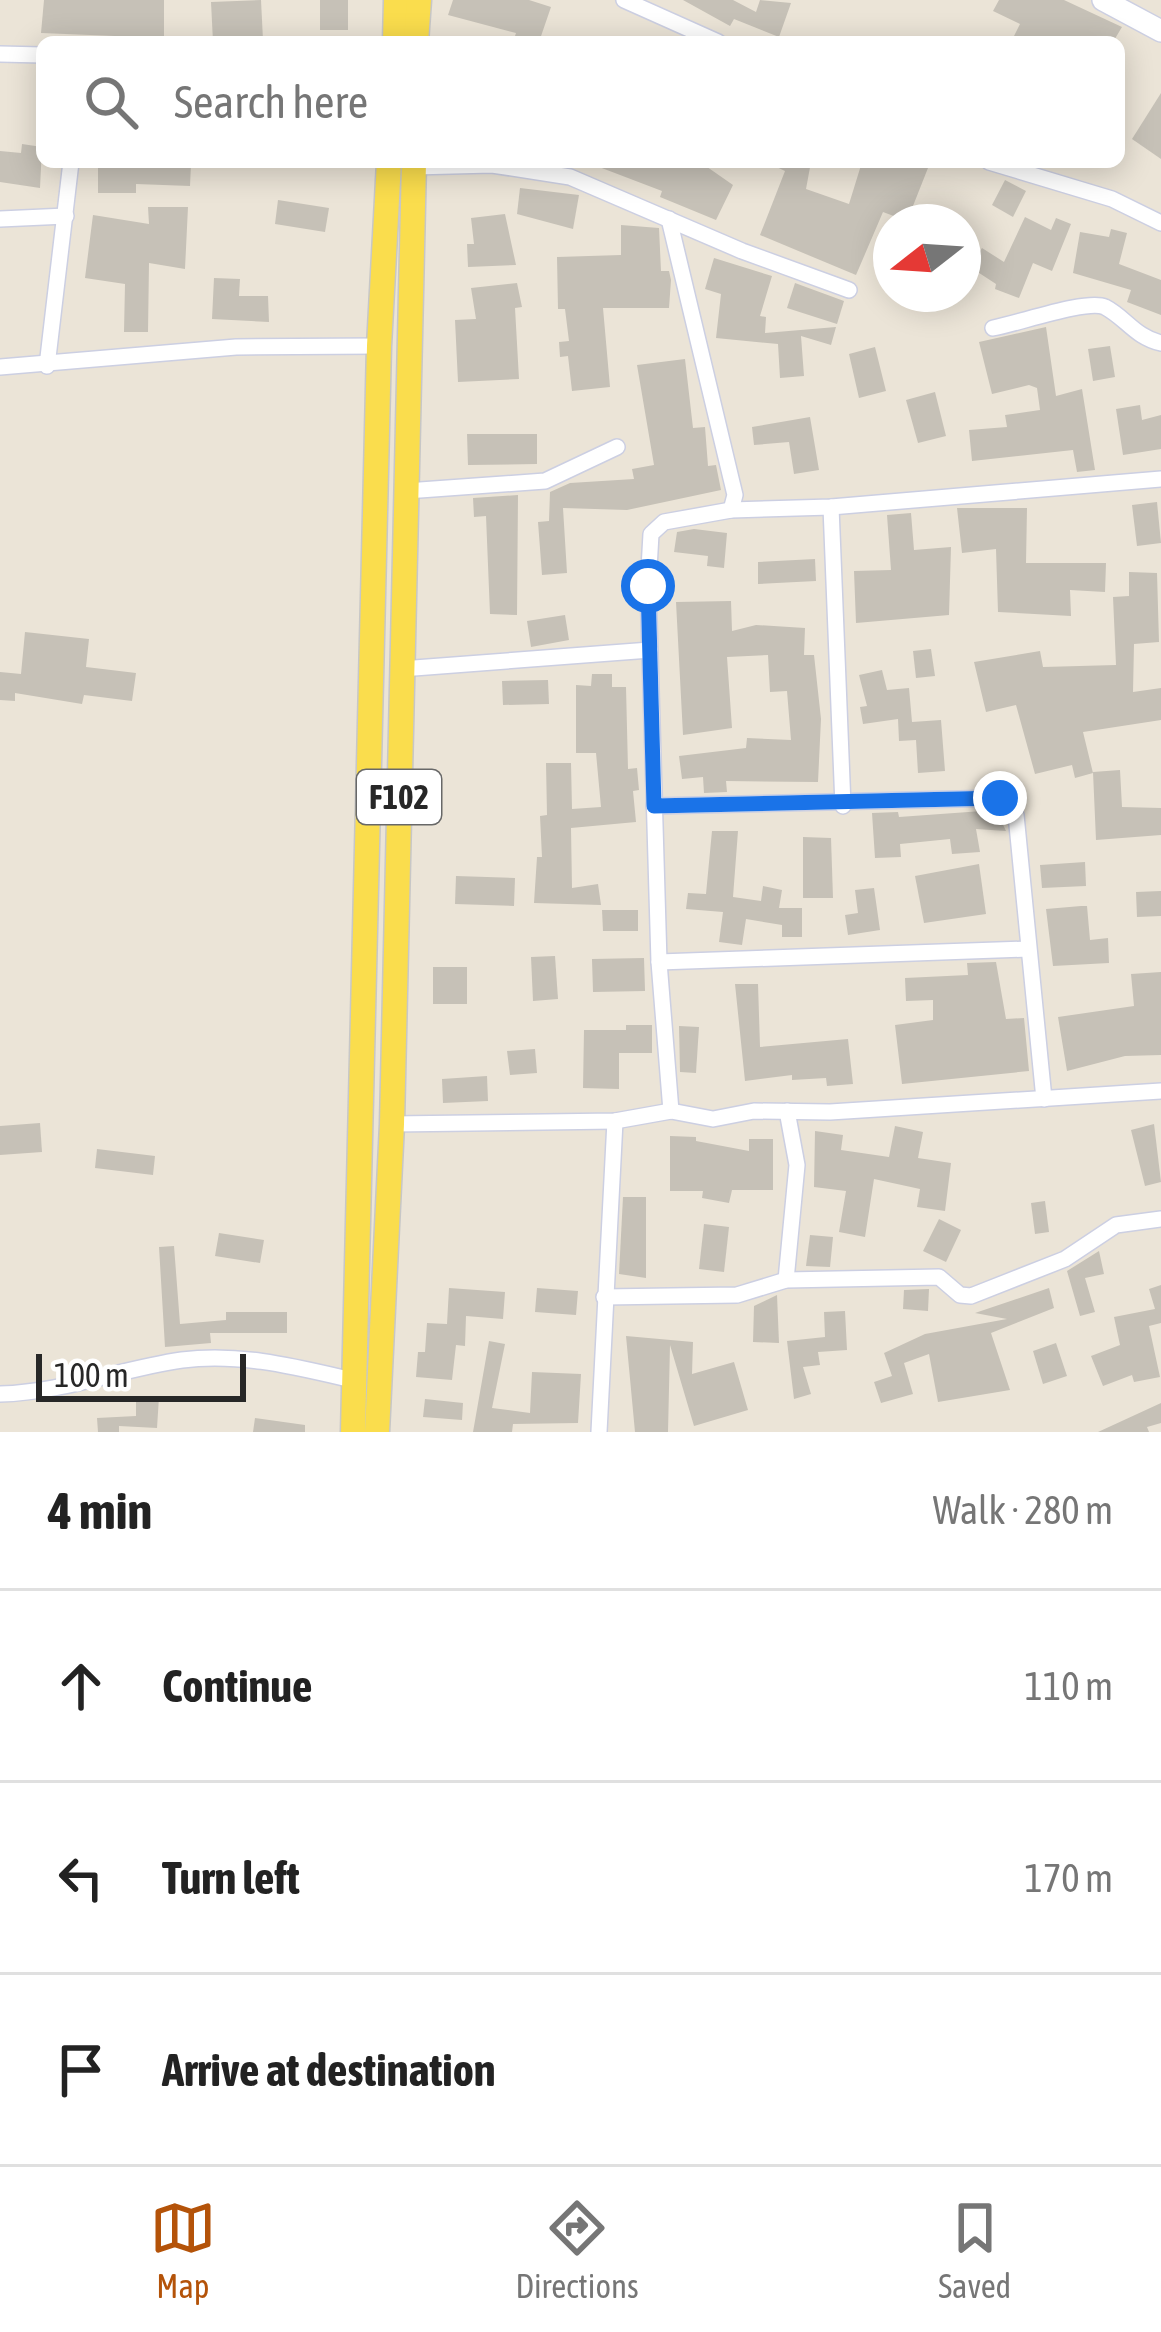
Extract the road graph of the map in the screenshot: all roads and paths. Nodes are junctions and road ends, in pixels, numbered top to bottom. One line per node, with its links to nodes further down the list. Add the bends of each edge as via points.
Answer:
1 (395, 0): 6 (main road)
2 (419, 0): 7 (main road)
3 (625, 0): 8 (street)
4 (1103, 0): 5 (street)
5 (1161, 31)
6 (395, 36)
7 (416, 36)
8 (705, 36)
9 (0, 54): 10 (street)
10 (36, 55)
11 (70, 168): 16 (street)
12 (404, 168): 23 (main road, F102)
13 (405, 168): 28 (main road, F102)
14 (536, 168): 18 (street)
15 (1008, 168): 19 (street)
16 (66, 216): 17 (street); 24 (street)
17 (0, 219)
18 (669, 219): 20 (street); 30 (street, via 735,495)
19 (1161, 223)
20 (849, 290)
21 (992, 328): 22 (street, via 1088,302)
22 (1161, 343)
23 (379, 346): 24 (street, via 236,347); 46 (main road, F102)
24 (47, 367): 25 (street)
25 (0, 368)
26 (617, 447): 28 (street, via 545,481)
27 (1161, 479): 29 (street)
28 (406, 491): 32 (main road, F102)
29 (831, 507): 30 (street); 34 (street)
30 (731, 510): 31 (street, via 664,522 651,534)
31 (650, 650): 32 (street); 33 (street)
32 (401, 669): 42 (main road, F102)
33 (654, 806): 34 (street); 36 (street)
34 (843, 806): 35 (street, via 1010,803)
35 (1028, 949): 36 (street); 38 (street)
36 (659, 962): 40 (street)
37 (1161, 1091): 38 (street)
38 (1044, 1099): 39 (street)
39 (787, 1111): 40 (street, via 713,1119); 44 (street, via 797,1165)
40 (670, 1112): 41 (street)
41 (615, 1121): 42 (street); 45 (street)
42 (392, 1124): 46 (main road, F102)
43 (1161, 1219): 44 (street, via 1116,1225 1065,1259 971,1296 939,1277)
44 (786, 1280): 45 (street, via 737,1295)
45 (604, 1297): 50 (street)
46 (366, 1383): 47 (street, via 226,1357); 48 (main road, F102); 49 (main road, F102)
47 (0, 1394)
48 (352, 1432)
49 (377, 1432)
50 (599, 1432)

